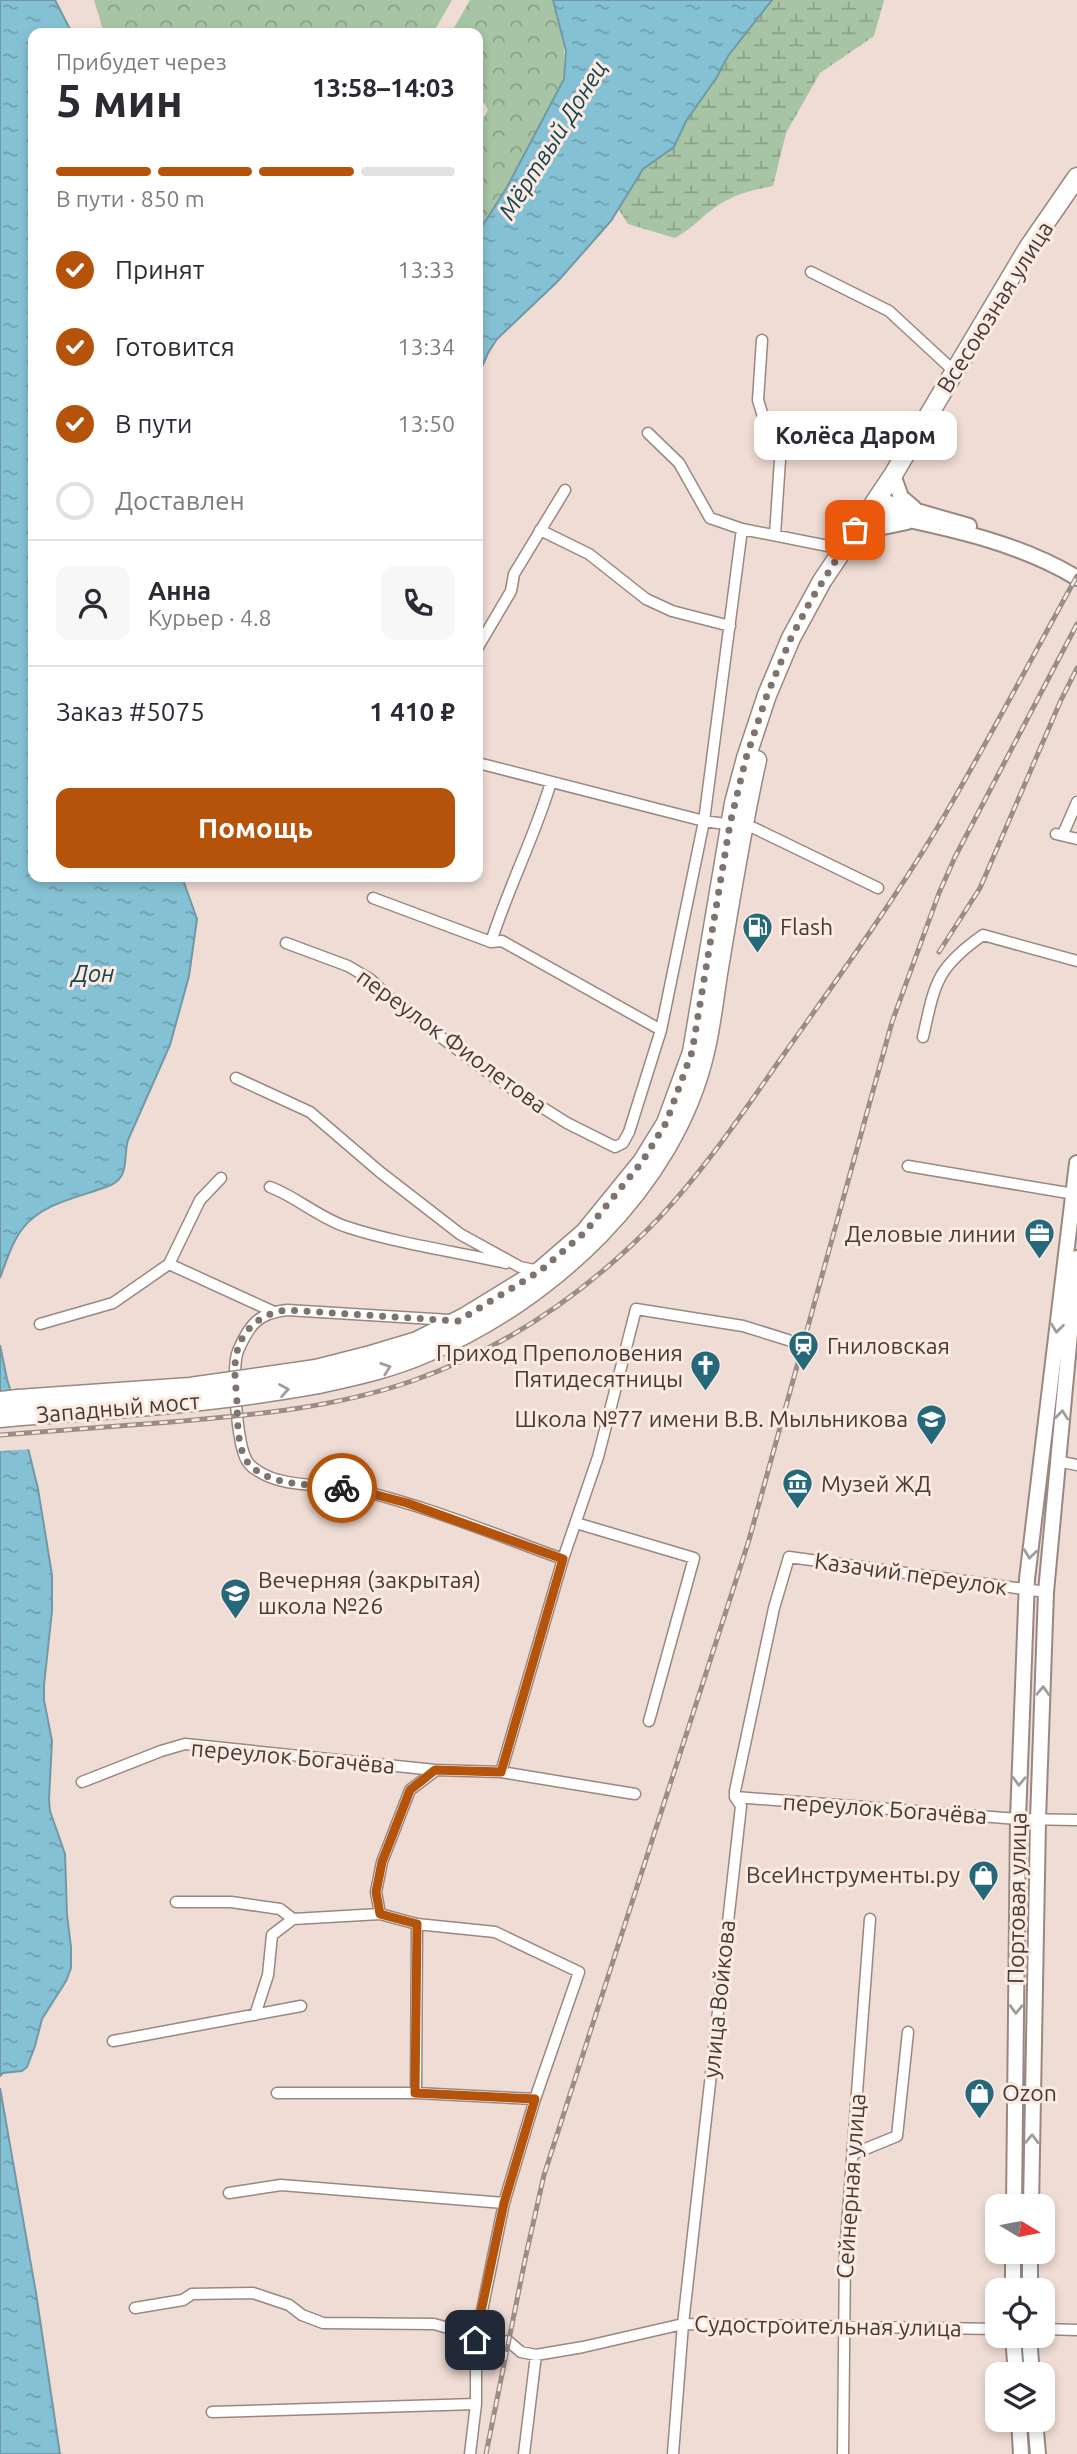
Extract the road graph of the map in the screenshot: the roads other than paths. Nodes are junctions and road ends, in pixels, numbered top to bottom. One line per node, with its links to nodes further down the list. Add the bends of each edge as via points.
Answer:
1 (1077, 177): 4 (highway, Всесоюзная улица, via 1028,247)
2 (811, 272): 4 (street, via 888,311)
3 (762, 340): 12 (street, via 758,400 780,460)
4 (955, 372): 6 (highway, Всесоюзная улица)
5 (649, 433): 10 (street, via 679,463 710,518)
6 (893, 475): 8 (highway, Всесоюзная улица); 9 (main road, via 901,497)
7 (565, 490): 11 (street)
8 (876, 506): 9 (main road); 13 (highway, Всесоюзная улица); 14 (highway, Всесоюзная улица)
9 (916, 516): 13 (main road); 15 (main road, via 1003,536); 16 (main road)
10 (742, 529): 12 (street); 17 (street)
11 (540, 530): 17 (street, via 589,554 646,599); 18 (street)
12 (775, 535): 14 (street)
13 (860, 540): 23 (highway, Всесоюзная улица, via 795,655)
14 (843, 549): 23 (highway, Всесоюзная улица, via 791,638 767,695 746,758)
15 (1077, 569)
16 (1077, 578)
17 (730, 626): 22 (street)
18 (483, 638)
19 (483, 765): 20 (street)
20 (551, 782): 22 (street); 27 (street)
21 (1077, 802): 24 (street, via 1059,834)
22 (704, 821): 23 (street); 30 (street)
23 (736, 825): 25 (street, via 762,831); 41 (highway, Всесоюзная улица, via 692,1052 666,1123 642,1162 585,1232); 44 (highway, Всесоюзная улица, via 705,1053 679,1127 652,1170 594,1240 547,1282 473,1331)
24 (1077, 839)
25 (878, 888)
26 (373, 898): 27 (street)
27 (491, 942): 30 (street, via 502,941)
28 (286, 943): 30 (street, переулок Фиолетова, via 370,979 497,1079 614,1147 623,1143 629,1132)
29 (1077, 961): 31 (street, via 983,935 958,953 937,979)
30 (661, 1030)
31 (923, 1037)
32 (236, 1078): 40 (street, via 310,1112 460,1234)
33 (1077, 1163): 37 (main road, Портовая улица)
34 (908, 1166): 37 (street)
35 (221, 1178): 39 (street, via 200,1200)
36 (270, 1187): 40 (street, via 345,1226)
37 (1075, 1190): 54 (main road, Портовая улица, one-way to 54)
38 (1077, 1258): 49 (main road, Портовая улица, one-way to 38)
39 (169, 1264): 42 (street); 43 (street, via 113,1303)
40 (520, 1267): 41 (street)
41 (540, 1271): 44 (highway, Всесоюзная улица)
42 (274, 1312): 44 (street); 53 (street, via 247,1330 236,1357 238,1434 247,1462 278,1480 358,1490 407,1503)
43 (40, 1324)
44 (451, 1330): 46 (highway, Всесоюзная улица, via 424,1355 372,1372)
45 (788, 1340): 51 (street, via 743,1326 636,1309)
46 (318, 1376): 47 (highway, Западный мост, bridge); 48 (highway, Западный мост, one-way to 46, bridge, via 255,1396)
47 (0, 1401)
48 (0, 1418)
49 (1057, 1461): 50 (street); 55 (main road, Портовая улица)
50 (1077, 1465)
51 (576, 1523): 53 (street); 56 (street, via 694,1558)
52 (795, 1557): 54 (street, Казачий переулок); 61 (street, улица Войкова, via 789,1557 774,1608)
53 (563, 1559): 58 (street)
54 (1026, 1590): 55 (street); 62 (main road, Портовая улица, one-way to 62)
55 (1046, 1592): 63 (main road, Портовая улица, one-way to 55)
56 (649, 1721)
57 (435, 1770): 58 (street, переулок Богачёва); 59 (street, переулок Богачёва, via 185,1744); 66 (street, via 410,1790 382,1862 376,1892)
58 (501, 1772): 60 (street, переулок Богачёва)
59 (82, 1782)
60 (635, 1794)
61 (735, 1797): 62 (street, переулок Богачёва); 83 (street, улица Войкова, via 741,1806)
62 (1018, 1819): 63 (street, переулок Богачёва); 79 (main road, Портовая улица, one-way to 79)
63 (1038, 1820): 64 (street, переулок Богачёва); 80 (main road, Портовая улица, one-way to 63)
64 (1077, 1820)
65 (176, 1902): 67 (street, via 231,1902 281,1909)
66 (380, 1914): 67 (street); 69 (street)
67 (293, 1919): 71 (street, via 272,1935 268,1975)
68 (870, 1919): 77 (street, Сейнерная улица)
69 (417, 1924): 75 (street); 76 (street, via 495,1931 579,1972)
70 (301, 2006): 71 (street)
71 (255, 2015): 73 (street)
72 (908, 2032): 77 (street, via 897,2136)
73 (113, 2041)
74 (277, 2093): 75 (street)
75 (415, 2093): 76 (street)
76 (535, 2099): 81 (street)
77 (853, 2154): 84 (street, Сейнерная улица)
78 (229, 2193): 81 (street, via 281,2185)
79 (1014, 2194)
80 (1031, 2194)
81 (504, 2203): 88 (street)
82 (135, 2308): 88 (street, via 183,2300 192,2294 253,2293 323,2323 434,2325)
83 (683, 2324): 84 (street, Судостроительная улица); 89 (street, Судостроительная улица); 96 (street, улица Войкова)
84 (845, 2328): 85 (street, Судостроительная улица); 97 (street, Сейнерная улица)
85 (985, 2329)
86 (1055, 2329): 87 (street)
87 (1077, 2330)
88 (475, 2340): 89 (street, via 490,2347 508,2342 521,2352); 90 (street)
89 (536, 2355): 95 (street)
90 (476, 2404): 91 (street); 94 (street)
91 (212, 2412)
92 (1020, 2432): 98 (main road)
93 (1036, 2432): 99 (main road)
94 (470, 2454)
95 (524, 2454)
96 (673, 2454)
97 (843, 2454)
98 (1021, 2454)
99 (1038, 2454)

